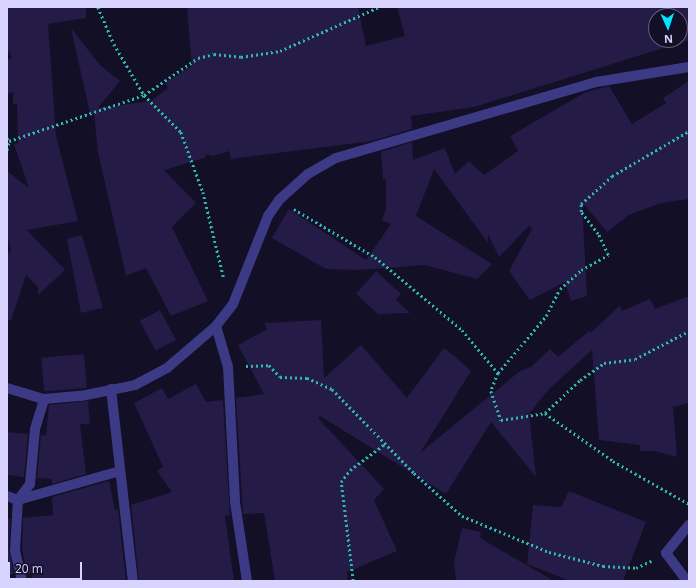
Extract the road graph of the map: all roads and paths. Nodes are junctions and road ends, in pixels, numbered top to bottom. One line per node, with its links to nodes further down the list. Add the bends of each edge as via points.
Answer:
1 (98, 7): 4 (path, via 114,44)
2 (379, 7): 4 (path, via 280,51 241,57 214,54 198,58)
3 (689, 67): 9 (street, via 596,82 363,148 308,174)
4 (144, 95): 7 (path); 10 (path, via 181,132 203,192 213,244)
5 (689, 131): 14 (path, via 612,176 581,204 581,212 598,234 608,255 581,270 560,289 546,316)
6 (7, 138): 7 (path)
7 (9, 141): 8 (path)
8 (7, 150)
9 (278, 200): 10 (street, via 268,216); 14 (path, via 375,258 462,330)
10 (233, 304): 11 (street)
11 (216, 326): 13 (street); 16 (street, via 167,368 135,385)
12 (689, 331): 18 (path, via 635,359 604,363 580,380)
13 (228, 367): 19 (path, via 268,365 280,377 307,378 332,389); 28 (street, via 236,502)
14 (498, 373): 18 (path, via 491,391 501,420)
15 (7, 388): 17 (street)
16 (111, 389): 17 (street); 20 (street)
17 (44, 399): 22 (street, via 35,429 30,484)
18 (545, 413): 23 (path, via 613,461)
19 (386, 443): 25 (path, via 462,516 504,535 549,552 603,566 636,568); 29 (path, via 350,470 341,482)
20 (120, 471): 22 (street); 27 (street)
21 (7, 496): 22 (street)
22 (18, 500): 26 (street, via 15,550)
23 (689, 504)
24 (689, 525): 25 (street)
25 (666, 553): 30 (street)
26 (22, 581)
27 (133, 581)
28 (246, 581)
29 (353, 581)
30 (687, 581)

